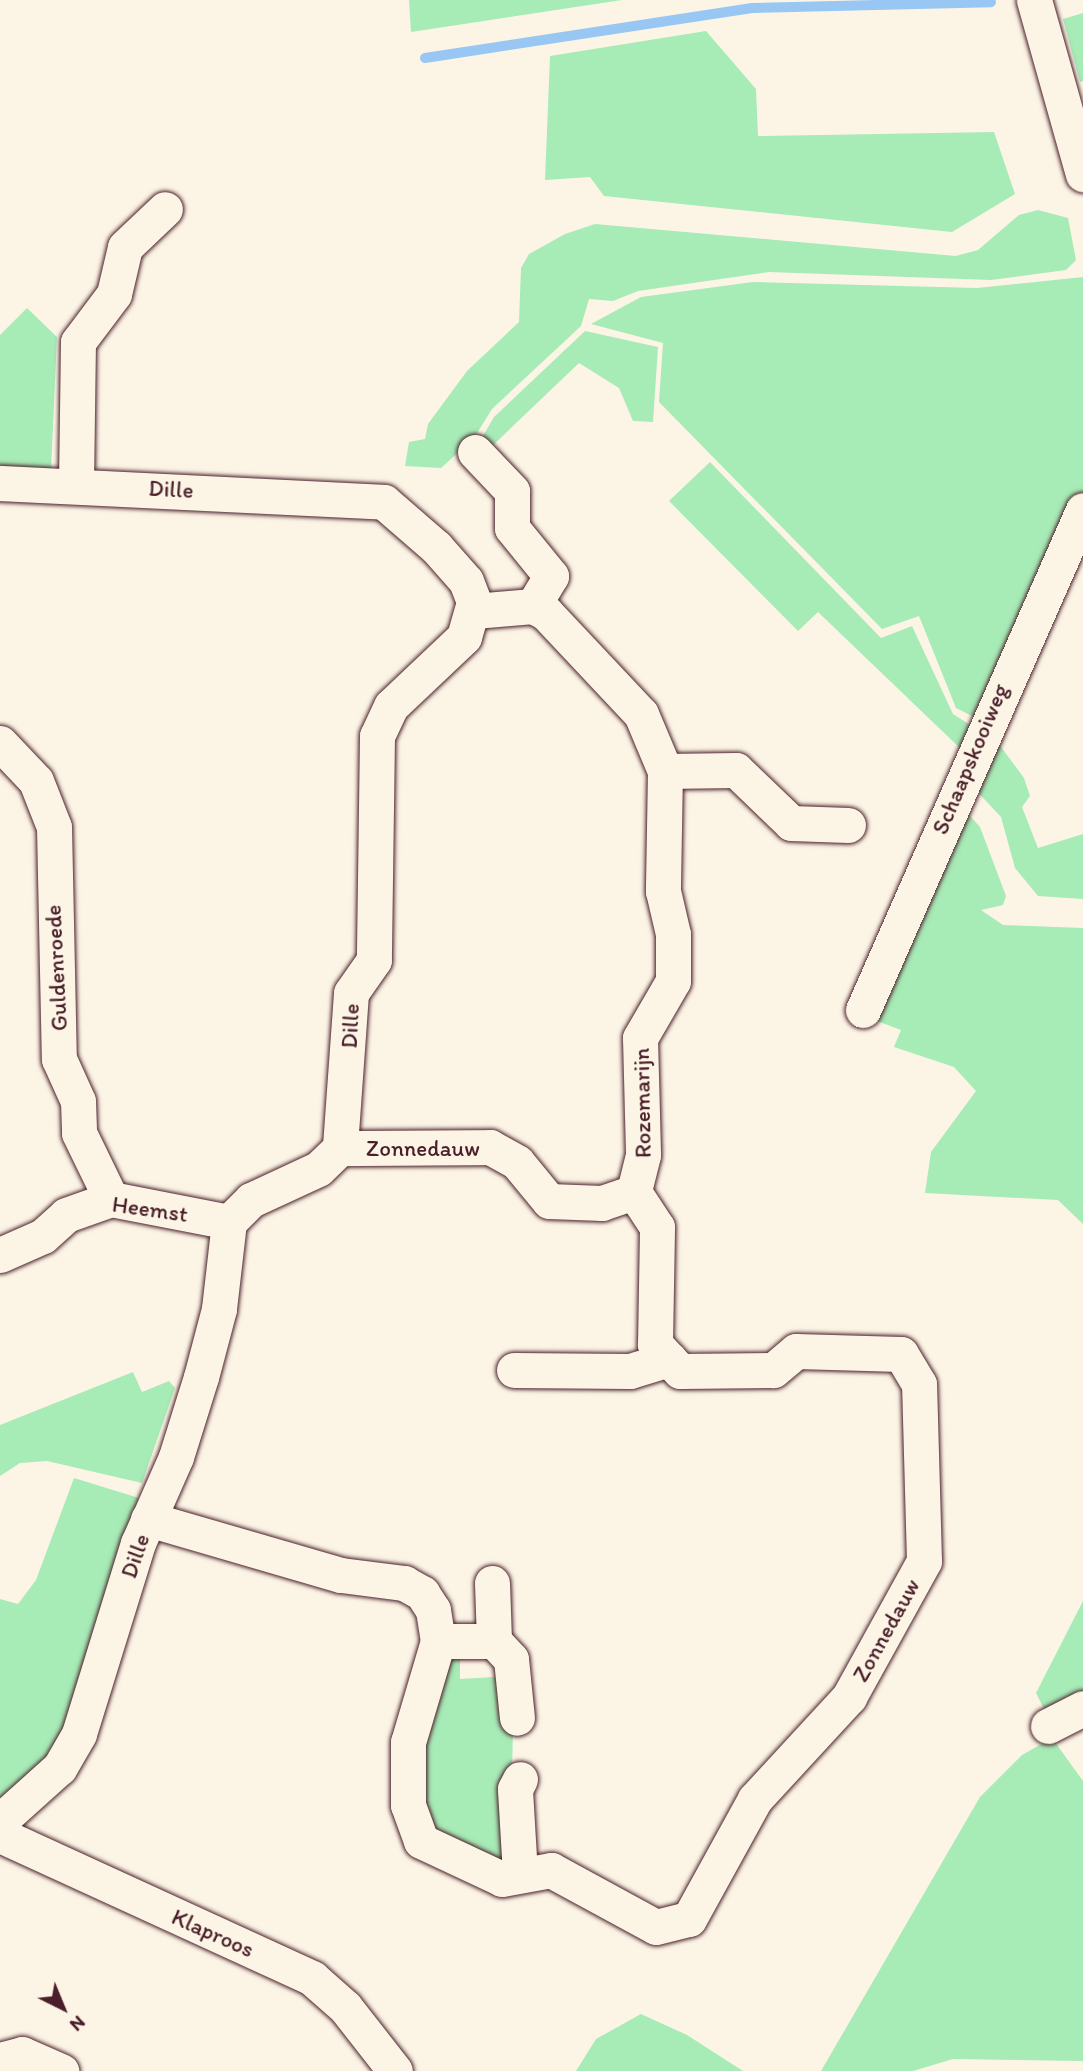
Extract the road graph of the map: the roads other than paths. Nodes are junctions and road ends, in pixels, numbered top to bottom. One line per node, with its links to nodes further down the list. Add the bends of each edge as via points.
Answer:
1 (1034, 0): 2 (street)
2 (1083, 174)
3 (165, 209): 6 (street, via 125,247 114,294 79,342)
4 (475, 452): 8 (street, via 512,491 512,528 551,576)
5 (0, 483): 6 (street, Dille)
6 (76, 484): 9 (street, Dille, via 384,502 404,515 466,581)
7 (1083, 510): 13 (street, Schaapskooiweg)
8 (533, 606): 9 (street); 11 (street, Rozemarijn, via 586,651 641,714)
9 (474, 611): 14 (street, Dille, via 464,637 391,706 379,728 374,960 351,993)
10 (0, 743): 16 (street, Guldenroede, via 36,781 54,827 59,1059 78,1101 79,1133)
11 (665, 771): 12 (street, via 736,770 791,823); 15 (street, Rozemarijn, via 663,891 673,934 673,981 640,1038 643,1155)
12 (848, 825)
13 (863, 1010)
14 (340, 1148): 15 (street, Zonnedauw, via 489,1147 517,1162 549,1201 602,1203); 17 (street, via 318,1169 251,1200)
15 (634, 1192): 19 (street, via 657,1227 655,1344)
16 (111, 1199): 17 (street, Heemst); 18 (street, Heemst, via 66,1215 43,1236)
17 (229, 1222): 21 (street, Dille, via 219,1308 201,1377 176,1457)
18 (0, 1255)
19 (669, 1359): 20 (street, via 630,1371); 31 (street, Zonnedauw, via 680,1371 772,1370 796,1351 901,1354 919,1384 924,1561 849,1698 755,1800 689,1919 656,1927 551,1870)
20 (514, 1370)
21 (148, 1519): 23 (street, Zonnedauw, via 341,1575 404,1583 433,1610); 29 (street, Dille, via 71,1752)
22 (492, 1584): 24 (street)
23 (438, 1641): 24 (street); 31 (street, Zonnedauw, via 408,1742 408,1805 421,1841 502,1879)
24 (494, 1641): 26 (street, via 511,1659)
25 (1083, 1708): 27 (street)
26 (517, 1718)
27 (1048, 1726)
28 (520, 1779): 31 (street)
29 (0, 1821)
30 (0, 1835): 34 (street, Klaproos, via 312,1978 345,2007)
31 (520, 1874)
32 (0, 2060): 33 (street, via 22,2054)
33 (61, 2071)
34 (395, 2071)

